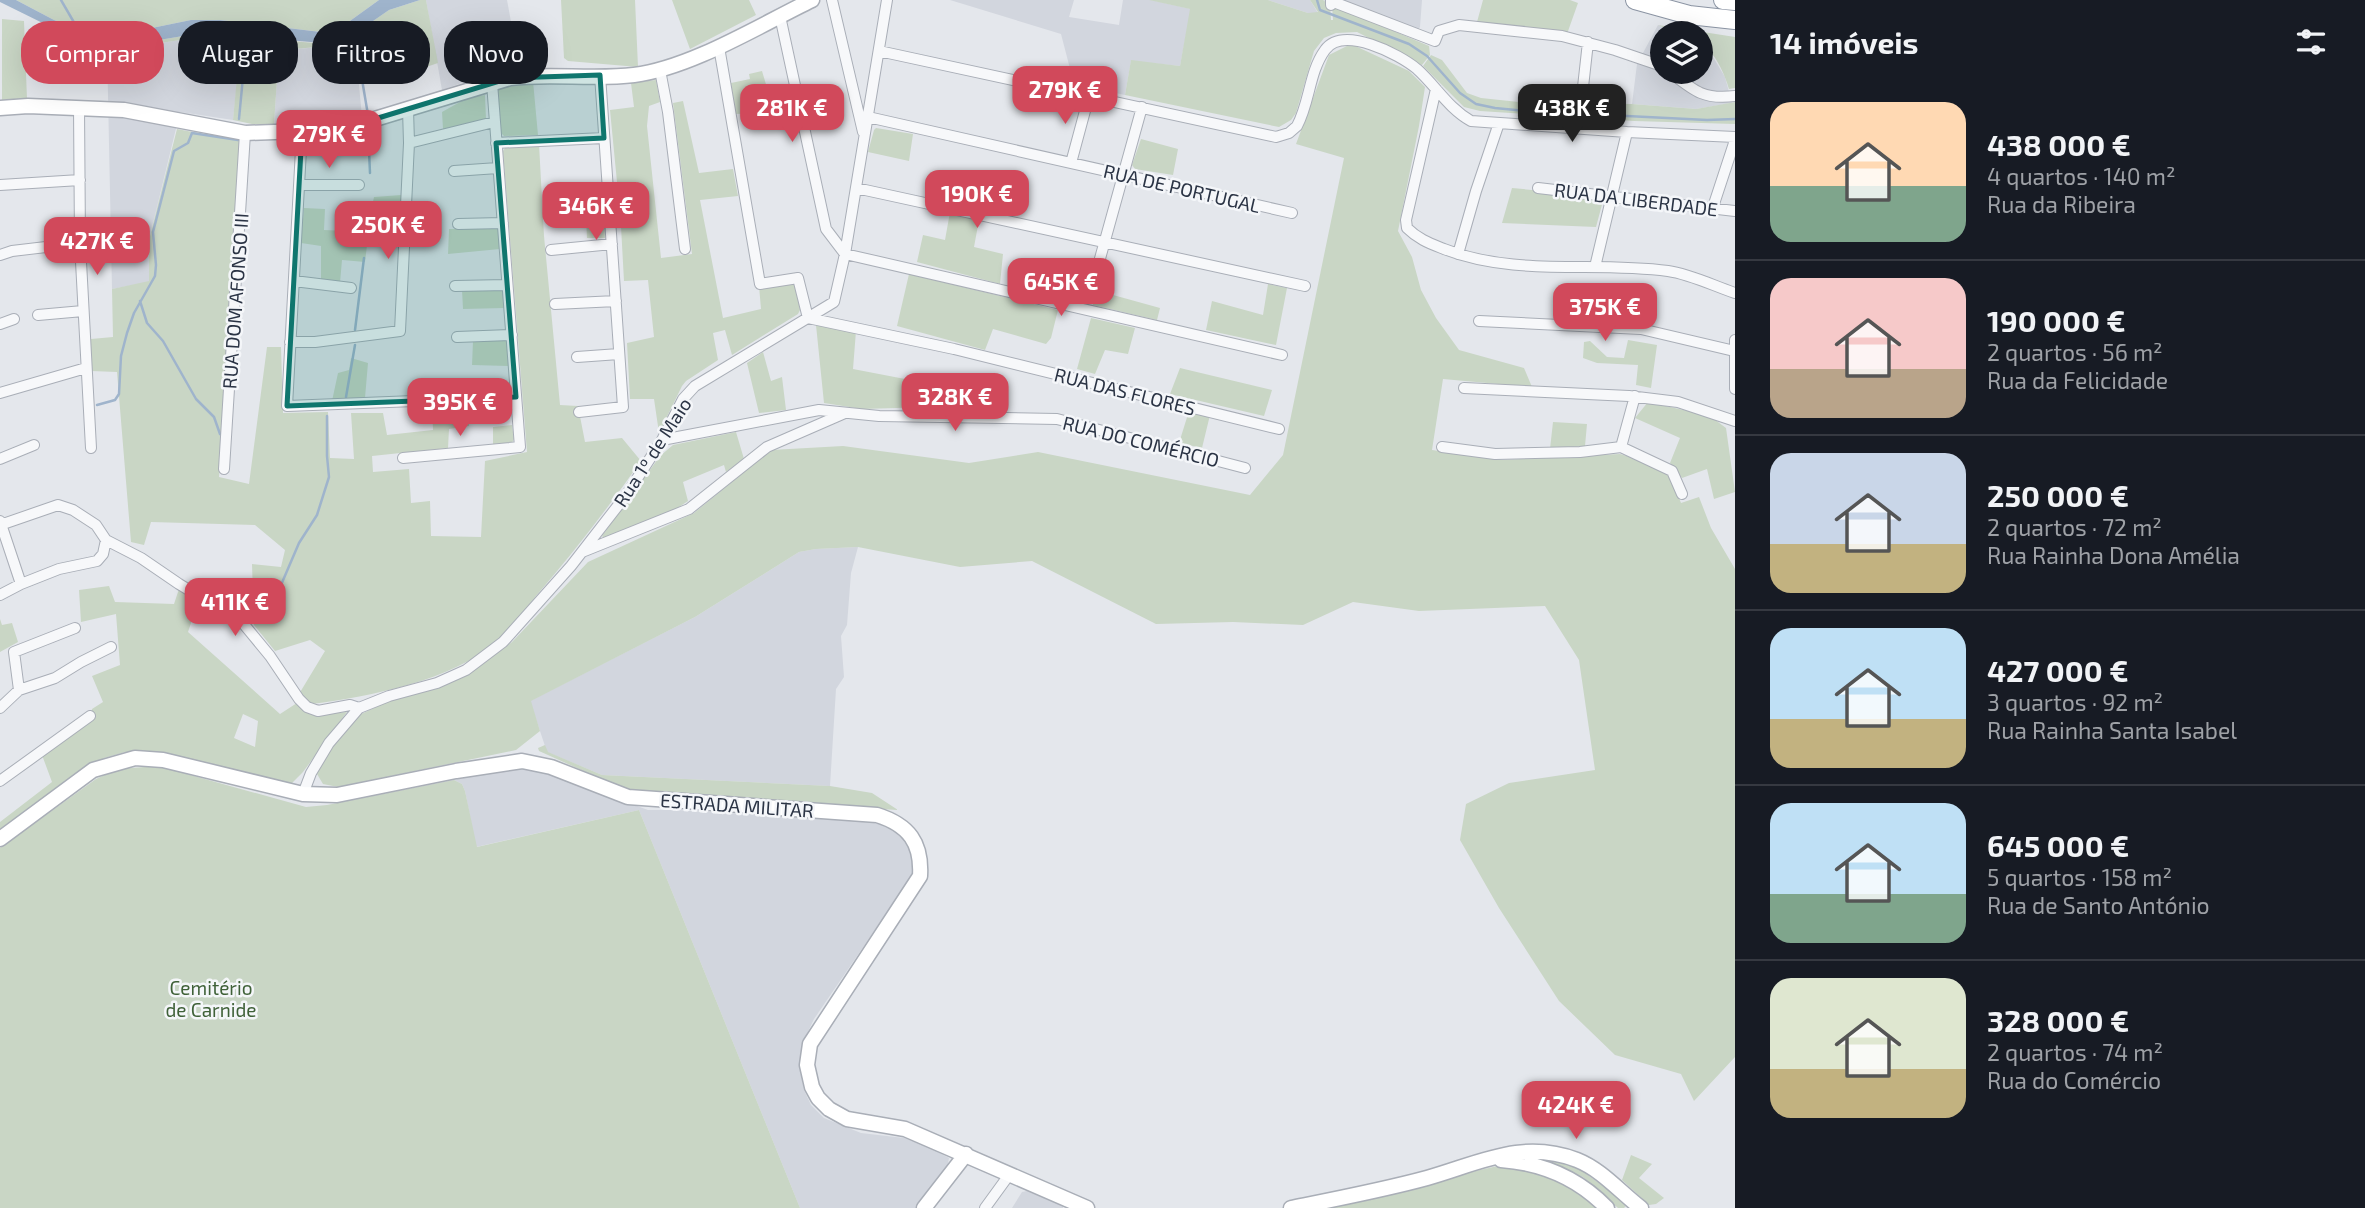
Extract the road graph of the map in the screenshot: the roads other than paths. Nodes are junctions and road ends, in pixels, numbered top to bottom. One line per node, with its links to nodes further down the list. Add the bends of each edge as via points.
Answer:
1 (812, 0): 8 (street)
2 (832, 0): 34 (street)
3 (887, 0): 12 (street, Rua 1º de Maio)
4 (1635, 0): 9 (highway, via 1689,15)
5 (1723, 0): 6 (highway)
6 (1735, 1)
7 (1331, 2): 10 (street, via 1435,41 1439,31 1459,25)
8 (780, 16): 11 (street); 62 (street, via 826,229)
9 (1735, 20)
10 (1588, 42): 13 (street); 22 (street)
11 (719, 47): 14 (street); 77 (street, via 761,284 798,278)
12 (879, 51): 21 (street); 28 (street, Rua 1º de Maio)
13 (1650, 62)
14 (660, 70): 15 (street); 60 (street)
15 (600, 75): 16 (street); 35 (street)
16 (548, 76)
17 (489, 84): 27 (street)
18 (492, 84): 29 (street)
19 (1685, 84): 23 (street, via 1714,99)
20 (1436, 89): 25 (street, via 1409,64 1348,39 1336,40 1324,51 1300,121 1285,135 1270,136); 30 (street, via 1456,113 1471,121); 63 (street, via 1407,228 1417,238)
21 (1089, 96): 25 (street); 39 (street)
22 (1582, 96)
23 (1735, 96)
24 (79, 107): 26 (street); 33 (street, via 138,111); 43 (street)
25 (1142, 107): 42 (street)
26 (0, 108)
27 (408, 109): 31 (street, via 365,122); 37 (street)
28 (868, 117): 34 (street, Rua 1º de Maio); 39 (street, RUA DE PORTUGAL)
29 (494, 122): 37 (street); 38 (street)
30 (1499, 123): 32 (street); 63 (street)
31 (302, 131): 33 (street); 45 (street)
32 (1627, 132): 36 (street); 51 (street)
33 (246, 133): 106 (street, RUA DOM AFONSO III)
34 (864, 137): 47 (street, Rua 1º de Maio)
35 (604, 138): 38 (street); 49 (street)
36 (1735, 138): 52 (street)
37 (409, 143): 83 (street, via 400,331)
38 (496, 143): 40 (street)
39 (1071, 163): 42 (street, RUA DE PORTUGAL)
40 (498, 168): 41 (street); 55 (street)
41 (454, 171)
42 (1124, 175): 54 (street, RUA DE PORTUGAL); 57 (street)
43 (80, 180): 44 (street); 58 (street)
44 (0, 185)
45 (299, 185): 46 (street); 67 (street)
46 (359, 185)
47 (856, 187): 57 (street); 62 (street, Rua 1º de Maio)
48 (1538, 188): 51 (street, RUA DA LIBERDADE)
49 (608, 190): 50 (street); 59 (street)
50 (550, 193)
51 (1611, 196): 52 (street, RUA DA LIBERDADE); 65 (street)
52 (1713, 208): 53 (street, RUA DA LIBERDADE)
53 (1735, 211)
54 (1292, 213)
55 (503, 223): 56 (street); 68 (street)
56 (458, 225)
57 (1105, 242): 66 (street); 70 (street)
58 (80, 243): 64 (street); 75 (street)
59 (612, 244): 61 (street); 73 (street)
60 (685, 249)
61 (551, 250)
62 (845, 254): 77 (street, Rua 1º de Maio, via 834,302); 86 (street)
63 (1458, 254): 65 (street, via 1511,265)
64 (0, 255)
65 (1595, 267): 72 (street, via 1671,271)
66 (1096, 273)
67 (294, 281): 71 (street); 83 (street)
68 (508, 285): 69 (street); 81 (street)
69 (455, 286)
70 (1305, 286)
71 (351, 288)
72 (1735, 293)
73 (616, 301): 74 (street); 85 (street)
74 (555, 304)
75 (83, 311): 76 (street); 88 (street)
76 (38, 315)
77 (808, 317): 97 (street, RUA DAS FLORES); 98 (street, Rua 1º de Maio, via 695,386 683,398)
78 (14, 320): 80 (street)
79 (1479, 321): 84 (street, via 1641,329)
80 (0, 324)
81 (512, 335): 82 (street); 93 (street)
82 (457, 337)
83 (290, 342): 93 (street, via 287,406)
84 (1734, 346): 90 (street)
85 (619, 354): 87 (street); 94 (street, via 623,407)
86 (1282, 355)
87 (577, 357)
88 (86, 368): 91 (street); 102 (street)
89 (1464, 388): 92 (street)
90 (1735, 388)
91 (0, 393)
92 (1634, 396): 96 (street, via 1678,402); 101 (street)
93 (516, 397): 103 (street, via 520,447)
94 (579, 412)
95 (846, 412): 98 (street, RUA DO COMÉRCIO, via 818,410); 105 (street, RUA DO COMÉRCIO, via 1057,419); 110 (street, via 767,447 689,509)
96 (1735, 421)
97 (1279, 429)
98 (662, 440): 110 (street, Rua 1º de Maio)
99 (34, 445): 104 (street)
100 (1442, 447): 101 (street, via 1495,454)
101 (1621, 447): 107 (street, via 1672,471)
102 (91, 448)
103 (403, 458)
104 (0, 459)
105 (1245, 468)
106 (224, 469)
107 (1682, 494)
108 (0, 523): 109 (street, via 58,505 96,525); 111 (street)
109 (106, 540): 111 (street, via 97,561); 117 (street, via 242,622 307,707 318,711 350,705)
110 (582, 552): 117 (street, Rua 1º de Maio, via 503,642 466,670)
111 (21, 584): 112 (street)
112 (0, 595)
113 (75, 628): 115 (street, via 14,652)
114 (111, 647): 115 (street, via 55,678)
115 (19, 690): 116 (street)
116 (0, 708)
117 (359, 708): 120 (street, Rua 1º de Maio, via 329,743)
118 (90, 716): 119 (street)
119 (0, 780)
120 (303, 794): 121 (street, ESTRADA MILITAR, via 163,760 135,758 93,770); 122 (street, ESTRADA MILITAR, via 337,795 522,761 551,767 628,797 877,815 894,820 912,836 921,858 920,876 819,1027 807,1065 818,1098 846,1119 905,1129)
121 (0, 839)
122 (966, 1154): 124 (street, ESTRADA MILITAR); 125 (street)
123 (1490, 1159): 128 (street, via 1428,1178); 129 (street, via 1548,1168 1574,1181); 130 (street, via 1523,1150 1560,1154 1598,1172)
124 (1009, 1175): 126 (street); 127 (street, ESTRADA MILITAR)
125 (924, 1208)
126 (985, 1208)
127 (1087, 1208)
128 (1291, 1208)
129 (1607, 1208)
130 (1641, 1208)

